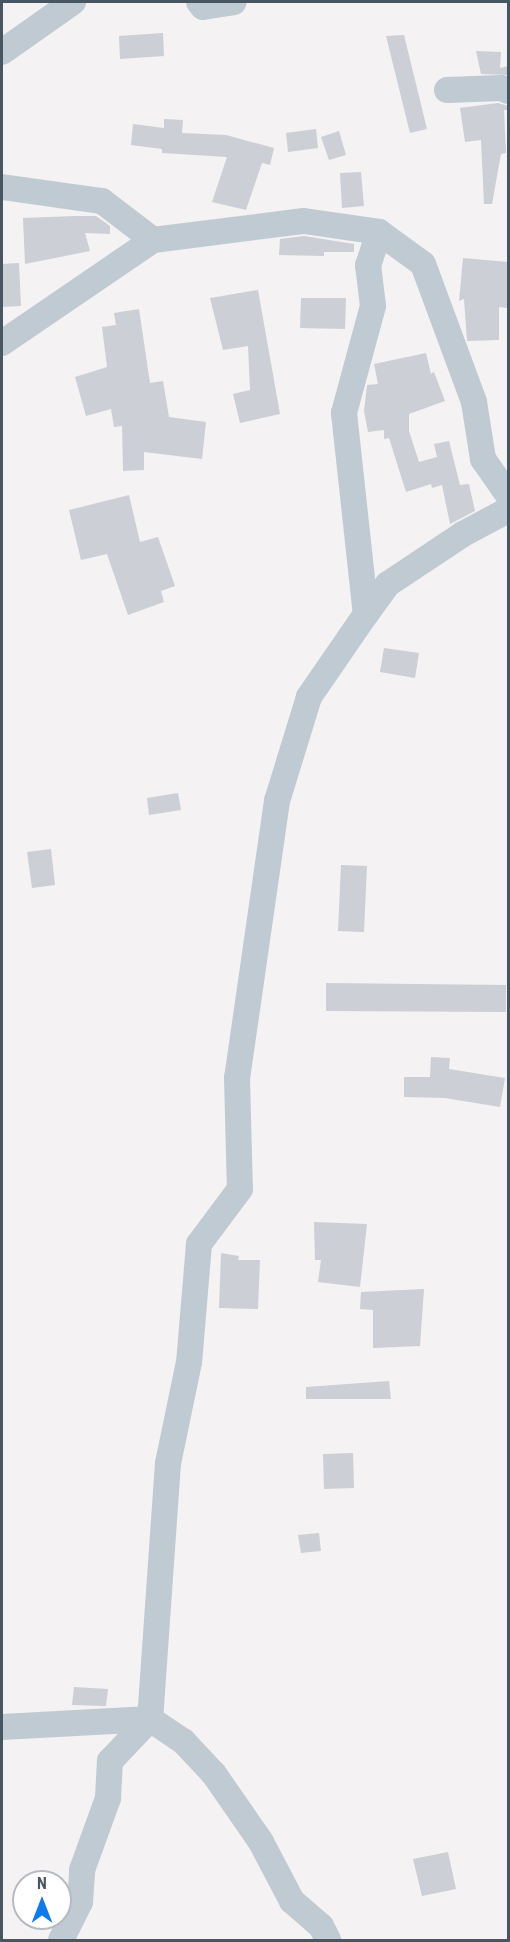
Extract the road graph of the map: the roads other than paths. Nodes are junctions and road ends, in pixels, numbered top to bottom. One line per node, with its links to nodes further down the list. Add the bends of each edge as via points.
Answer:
1 (73, 2): 4 (street)
2 (199, 2): 3 (street, via 203,6)
3 (234, 2)
4 (2, 52)
5 (447, 90): 6 (street)
6 (508, 91)
7 (2, 187): 9 (street, via 102,201)
8 (379, 232): 9 (street, via 304,221); 11 (street, via 423,264 474,402 483,459); 13 (street, via 369,265 373,306 344,413)
9 (153, 240): 10 (street)
10 (2, 343)
11 (508, 495)
12 (508, 510): 13 (street, via 463,534 388,584)
13 (366, 614): 14 (street, via 309,697 277,801 237,1078 240,1189 200,1244 189,1362 168,1463)
14 (150, 1719): 15 (street); 16 (street, via 110,1761 108,1798 82,1870 80,1902); 17 (street, via 183,1741 214,1774 261,1842 292,1901 321,1926)
15 (2, 1727)
16 (61, 1941)
17 (328, 1941)

